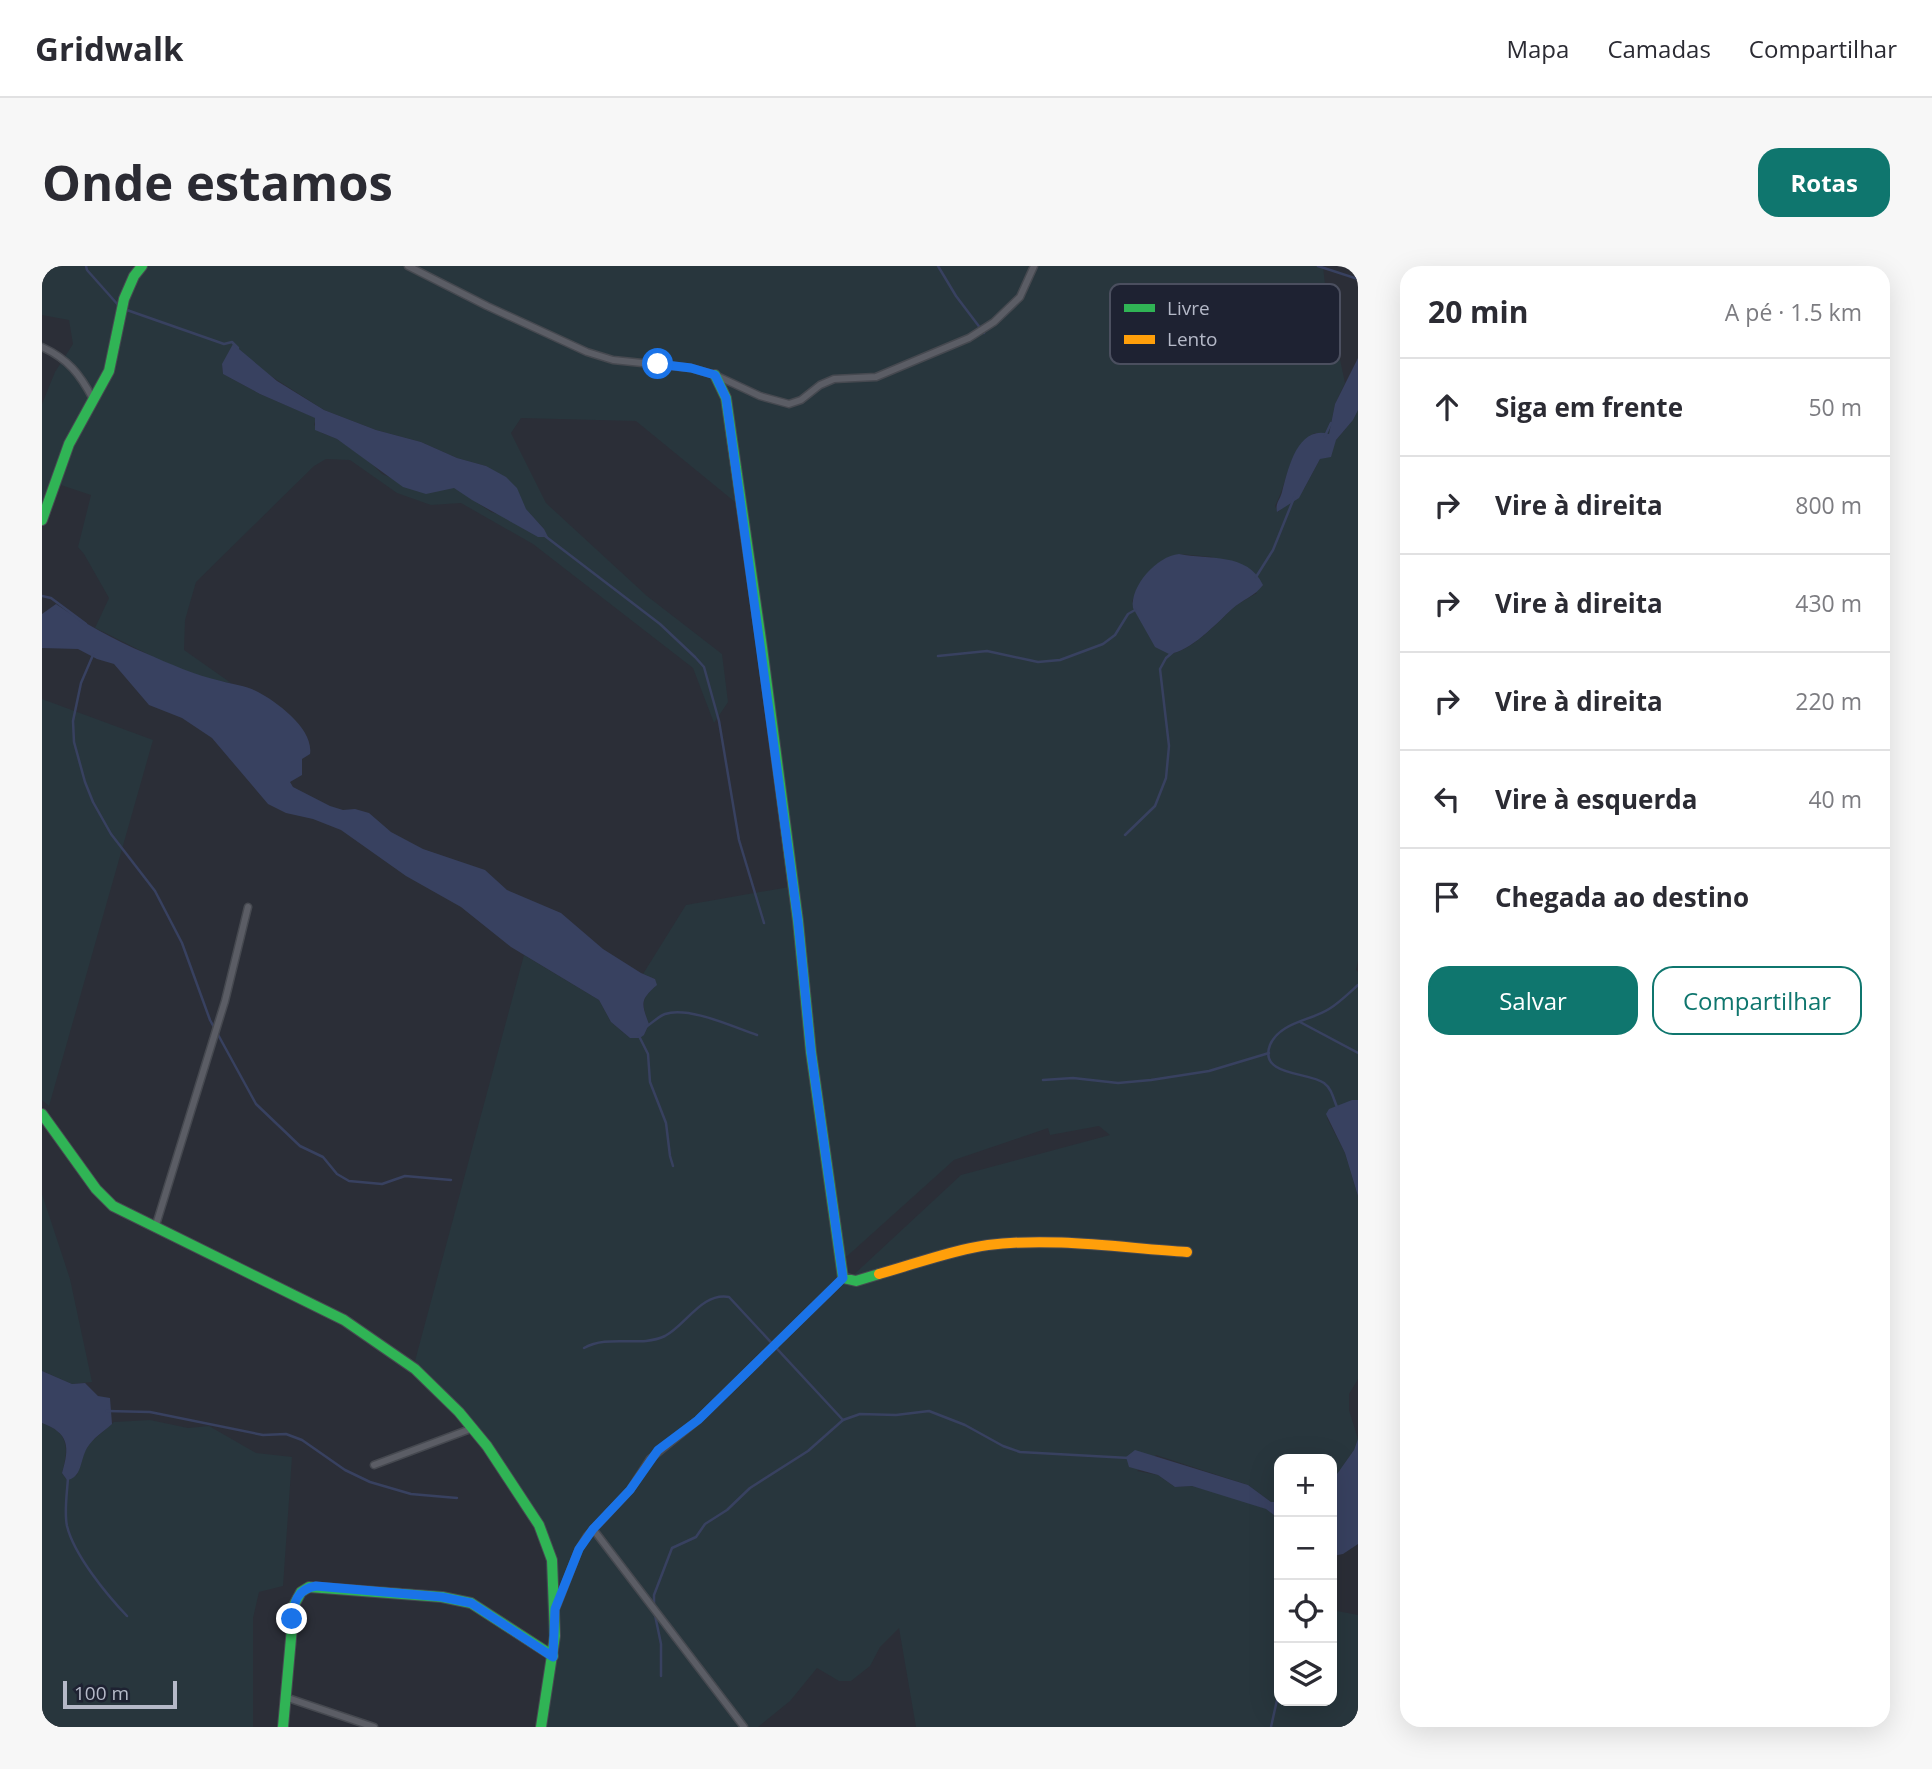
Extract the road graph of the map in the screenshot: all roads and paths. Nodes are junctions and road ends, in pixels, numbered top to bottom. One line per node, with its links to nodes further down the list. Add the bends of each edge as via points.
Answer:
1 (142, 266): 6 (street, via 127,293 112,363)
2 (408, 266): 5 (street, via 587,352)
3 (1034, 266): 5 (street, via 1020,297 994,322 876,377 834,379 789,404)
4 (42, 347): 6 (street, via 74,367)
5 (715, 375): 12 (street, via 726,398 756,604)
6 (94, 401): 7 (street, via 57,475)
7 (42, 520)
8 (248, 906): 10 (street, via 225,1001)
9 (42, 1114): 10 (street, via 105,1199)
10 (155, 1227): 13 (street, via 344,1320 407,1362)
11 (1187, 1252): 12 (street, via 1016,1243 966,1250 856,1281)
12 (843, 1278): 15 (street, via 698,1420 658,1450 630,1490)
13 (473, 1428): 14 (street); 16 (street, via 543,1534 552,1560)
14 (374, 1465)
15 (593, 1529): 16 (street, via 579,1549); 22 (street)
16 (555, 1609): 17 (street)
17 (553, 1657): 18 (street, via 471,1603 309,1587 293,1605); 21 (street)
18 (285, 1697): 19 (street); 20 (street)
19 (283, 1727)
20 (374, 1727)
21 (541, 1727)
22 (744, 1727)

